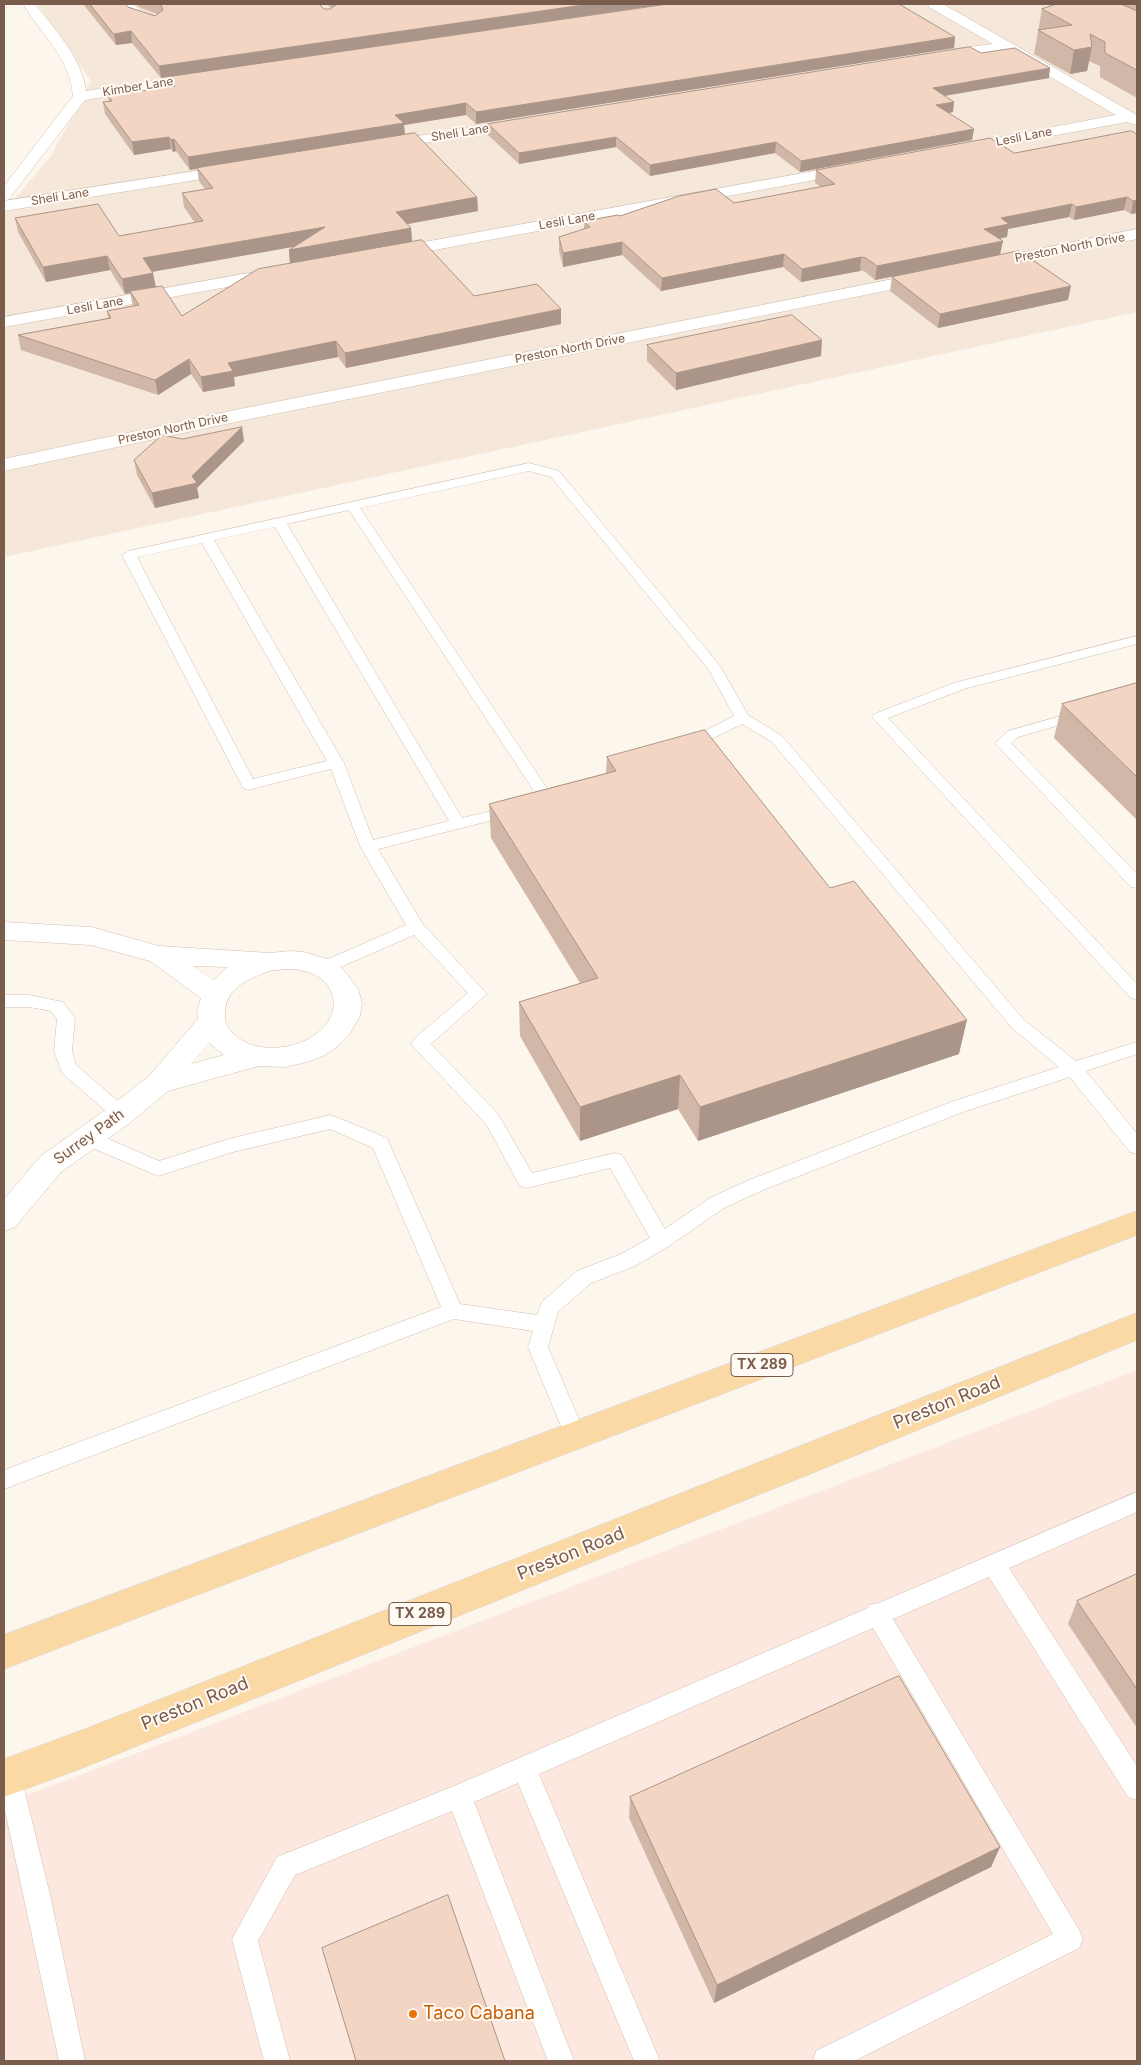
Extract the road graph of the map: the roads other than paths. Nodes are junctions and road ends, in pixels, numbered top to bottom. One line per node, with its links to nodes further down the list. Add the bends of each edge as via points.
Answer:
1 (29, 4): 8 (street, via 68,59 78,78)
2 (126, 4): 4 (street, via 135,13)
3 (934, 4): 5 (street)
4 (157, 21)
5 (1005, 46): 6 (street); 9 (street)
6 (927, 56)
7 (216, 75): 8 (street, Kimber Lane)
8 (80, 96): 15 (street)
9 (1134, 119): 12 (street, Lesli Lane)
10 (541, 120): 11 (street, Sheli Lane)
11 (375, 147)
12 (940, 152)
13 (873, 165): 18 (street, Lesli Lane)
14 (250, 167): 16 (street, Sheli Lane)
15 (4, 196)
16 (4, 206)
17 (1137, 234): 19 (street, Preston North Drive)
18 (376, 256)
19 (972, 268)
20 (288, 272): 22 (street, Lesli Lane)
21 (942, 274): 23 (street, Preston North Drive)
22 (4, 322)
23 (4, 465)
24 (352, 506): 25 (lane); 29 (lane, via 529,467 555,474 715,670); 33 (lane)
25 (279, 522): 26 (lane); 34 (lane)
26 (206, 538): 31 (lane); 31 (lane, via 129,555 248,785)
27 (1137, 640): 42 (lane, via 958,686 879,717)
28 (1090, 712): 36 (lane, via 1013,734 1002,742)
29 (742, 718): 30 (lane); 48 (lane, via 777,739 1018,1024)
30 (676, 752)
31 (336, 763): 35 (lane)
32 (567, 797): 33 (lane)
33 (548, 802): 34 (lane)
34 (458, 824): 35 (lane)
35 (368, 846): 37 (lane)
36 (1137, 883)
37 (416, 927): 41 (lane); 55 (lane, via 478,994 420,1044 492,1119 527,1181 615,1160)
38 (4, 931): 39 (street, Surrey Path, via 91,936)
39 (159, 955): 40 (street, Surrey Path); 43 (street, Surrey Path)
40 (273, 961): 41 (street, Surrey Path, via 300,960); 43 (street, Surrey Path, via 247,969 226,982)
41 (324, 968): 47 (street, Surrey Path, via 343,984 350,1006 341,1028 319,1047 288,1057)
42 (1137, 994)
43 (216, 995): 45 (street, via 211,1008)
44 (4, 1001): 50 (lane, via 57,1006 66,1018 63,1051 68,1068)
45 (211, 1022): 47 (street, Surrey Path, via 217,1035 228,1046); 49 (street, Surrey Path)
46 (1137, 1048): 48 (lane)
47 (255, 1057): 49 (street, Surrey Path)
48 (1074, 1069): 52 (lane); 55 (lane, via 957,1107 756,1185 717,1203)
49 (159, 1083): 50 (street, Surrey Path)
50 (121, 1114): 51 (street, Surrey Path)
51 (88, 1138): 53 (street, Surrey Path, via 51,1164); 56 (lane, via 158,1169 232,1145 332,1122 380,1143)
52 (1137, 1147)
53 (4, 1219)
54 (1137, 1224): 59 (main road, TX 289)
55 (662, 1241): 57 (lane, via 628,1260 584,1277 549,1308)
56 (452, 1311): 57 (lane); 60 (lane)
57 (545, 1324): 59 (lane, via 538,1347)
58 (1137, 1326): 66 (main road, Preston Road / TX 289, via 85,1748)
59 (575, 1436): 64 (main road, TX 289)
60 (4, 1480)
61 (1137, 1502): 62 (lane)
62 (993, 1563): 63 (lane); 67 (lane)
63 (877, 1613): 65 (lane); 73 (lane, via 1070,1939)
64 (4, 1652)
65 (524, 1767): 68 (lane); 72 (lane)
66 (5, 1771): 69 (lane, via 38,1899)
67 (1137, 1788)
68 (459, 1796): 70 (lane, via 286,1866 245,1938); 71 (lane)
69 (72, 2061)
70 (277, 2061)
71 (561, 2061)
72 (647, 2061)
73 (826, 2061)

